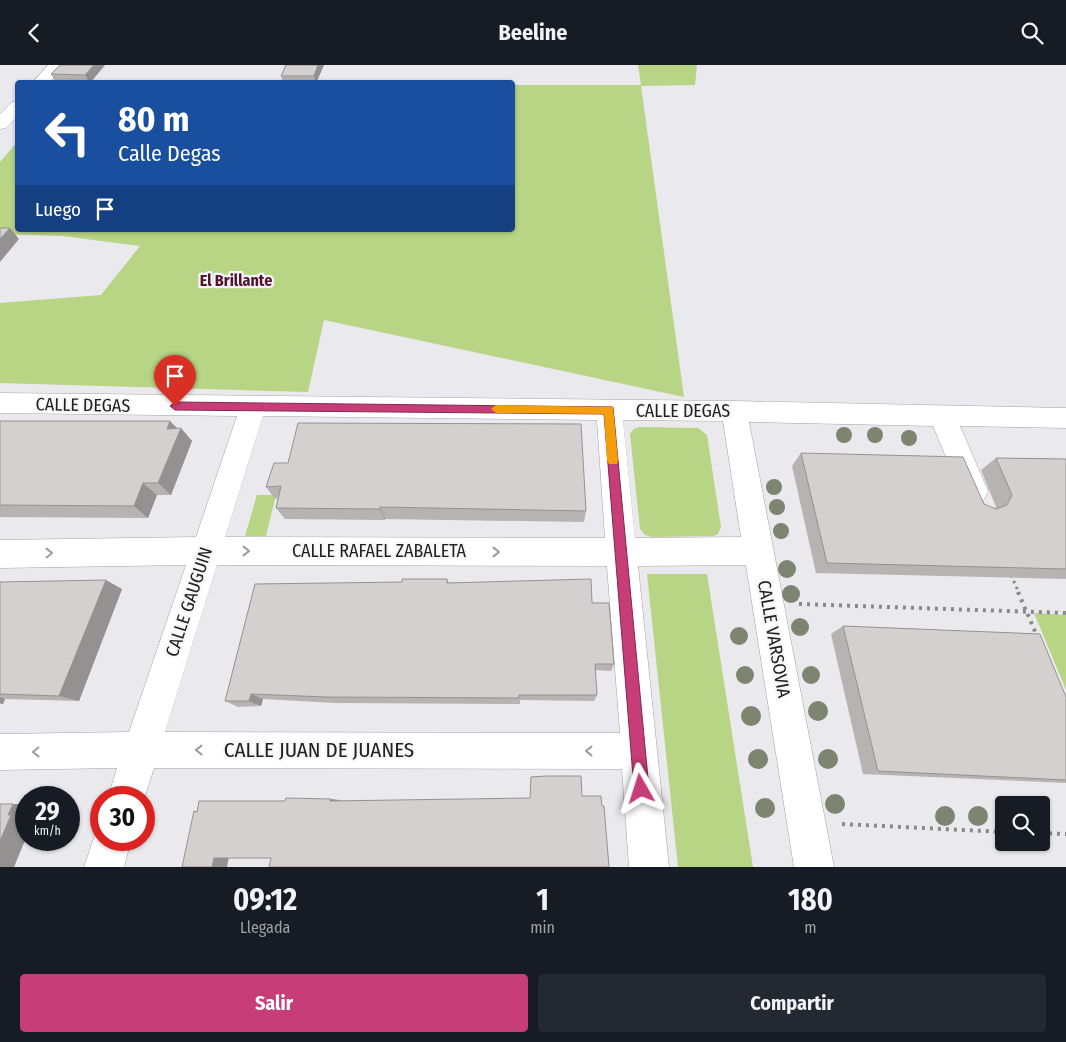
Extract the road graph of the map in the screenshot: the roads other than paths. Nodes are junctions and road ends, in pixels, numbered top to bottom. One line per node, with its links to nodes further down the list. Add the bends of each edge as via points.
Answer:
1 (57, 65): 2 (street)
2 (43, 80)
3 (15, 109): 4 (street)
4 (0, 124)
5 (0, 403): 6 (street, CALLE DEGAS)
6 (253, 407): 7 (street, CALLE DEGAS); 12 (street, CALLE GAUGUIN)
7 (609, 410): 8 (street, CALLE DEGAS); 14 (street)
8 (734, 411): 9 (street, CALLE DEGAS); 13 (street, CALLE VARSOVIA)
9 (942, 415): 10 (street, CALLE DEGAS); 11 (street)
10 (1066, 418)
11 (980, 506)
12 (205, 551): 14 (street, CALLE RAFAEL ZABALETA, one-way to 14); 15 (street, CALLE RAFAEL ZABALETA, one-way to 12); 16 (street, CALLE GAUGUIN)
13 (759, 551): 14 (street, CALLE RAFAEL ZABALETA); 23 (street, CALLE VARSOVIA)
14 (620, 553): 17 (street)
15 (0, 554)
16 (141, 750): 17 (street, CALLE JUAN DE JUANES, one-way to 16); 18 (street, CALLE JUAN DE JUANES, one-way to 18); 19 (street, CALLE GAUGUIN)
17 (638, 751): 22 (street)
18 (0, 752)
19 (130, 786)
20 (109, 851): 21 (street)
21 (104, 867)
22 (649, 867)
23 (814, 867)

